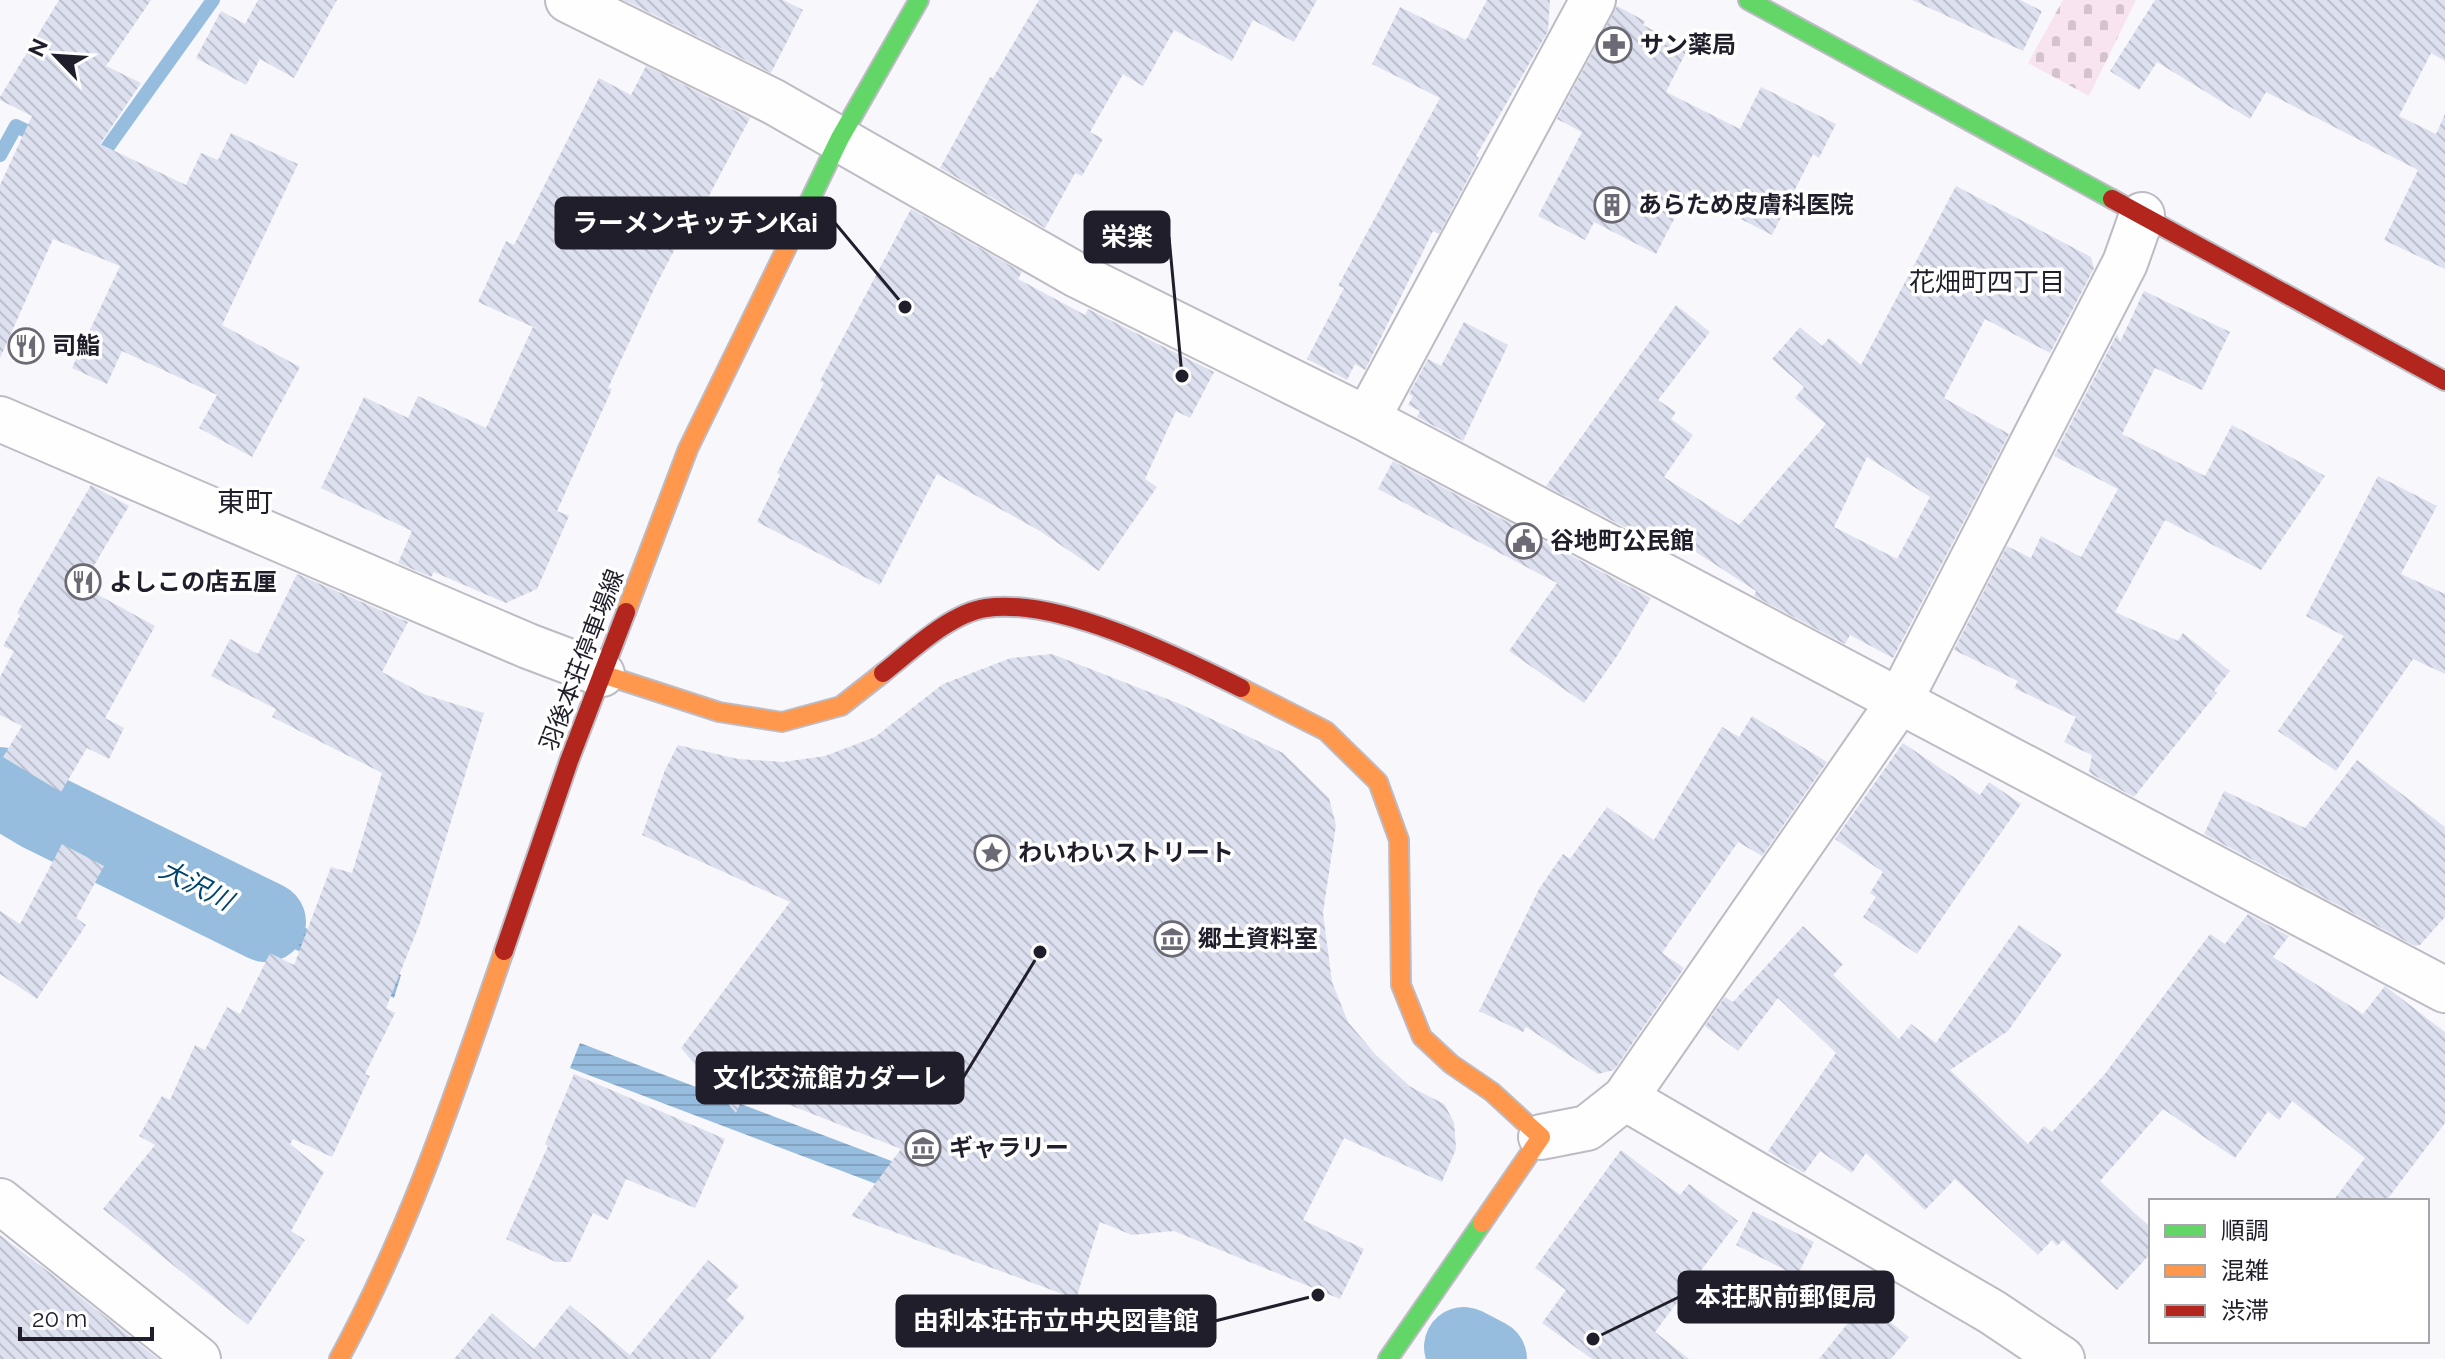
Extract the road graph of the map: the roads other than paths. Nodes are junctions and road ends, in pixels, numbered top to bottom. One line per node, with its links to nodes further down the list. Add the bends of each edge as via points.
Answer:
1 (568, 0): 5 (street)
2 (919, 0): 5 (street, 羽後本荘停車場線)
3 (1593, 0): 9 (street)
4 (1748, 0): 6 (street)
5 (840, 138): 9 (street, via 1075,274); 10 (street, 羽後本荘停車場線, via 688,449)
6 (2142, 215): 7 (street); 11 (street, via 2125,263)
7 (2445, 381)
8 (0, 419): 10 (street)
9 (1367, 419): 11 (street)
10 (602, 674): 14 (street, via 719,712 782,722 841,706 939,629 984,608 998,608 1040,609 1093,624 1223,679 1326,731 1378,782 1399,840 1401,985 1422,1037); 17 (street, 羽後本荘停車場線, via 429,1168)
11 (1899, 702): 12 (street); 13 (street)
12 (2440, 978)
13 (1625, 1098): 14 (street, via 1587,1128); 19 (street, via 1992,1312)
14 (1541, 1137): 18 (street)
15 (0, 1201): 16 (street)
16 (198, 1359)
17 (339, 1359)
18 (1388, 1359)
19 (2062, 1359)

